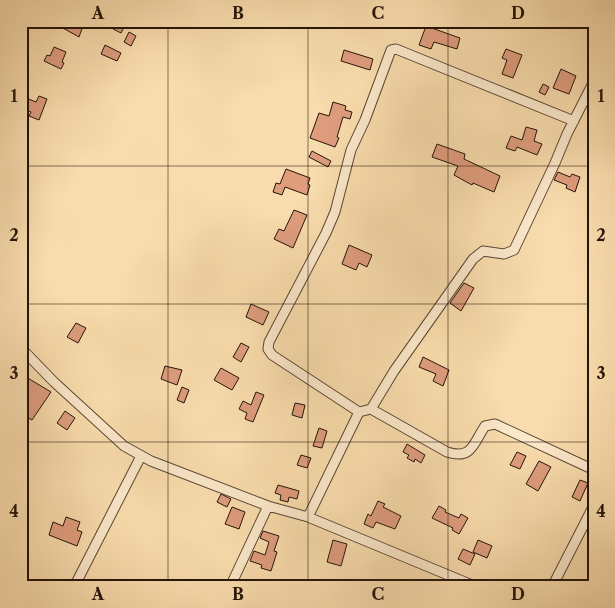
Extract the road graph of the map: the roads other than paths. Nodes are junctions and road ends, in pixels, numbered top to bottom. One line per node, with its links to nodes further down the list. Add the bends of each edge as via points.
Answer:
1 (594, 81): 2 (street)
2 (574, 121): 4 (street, via 514,250 504,254 483,251 473,258); 5 (street, via 396,49 391,50 352,150 335,212 268,349 272,355)
3 (21, 348): 6 (street, via 120,442)
4 (371, 409): 5 (street); 7 (street, via 447,452 464,454 485,426 495,424)
5 (359, 412): 10 (street)
6 (142, 456): 9 (street); 11 (street)
7 (594, 470)
8 (594, 505): 14 (street)
9 (268, 506): 10 (street); 12 (street)
10 (308, 517): 13 (street)
11 (74, 587)
12 (230, 587)
13 (477, 587)
14 (552, 587)

